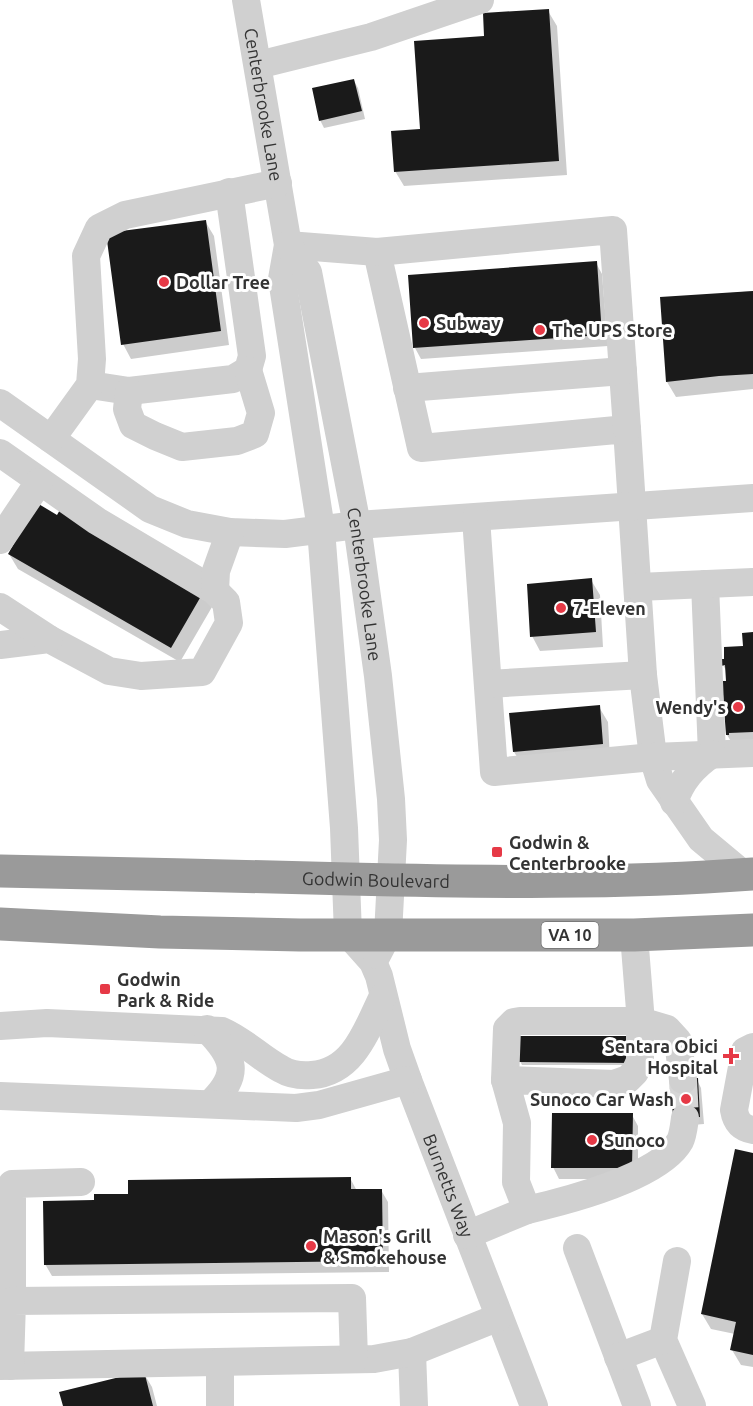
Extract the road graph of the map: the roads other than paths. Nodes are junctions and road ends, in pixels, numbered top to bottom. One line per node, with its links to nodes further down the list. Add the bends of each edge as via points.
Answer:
1 (246, 0): 4 (street, Centerbrooke Lane)
2 (480, 0): 3 (street)
3 (419, 10): 4 (street, via 371,37)
4 (258, 65): 5 (street, Centerbrooke Lane)
5 (278, 183): 6 (street); 7 (street, Centerbrooke Lane)
6 (229, 192): 9 (street, via 252,356); 11 (street, via 125,215 99,228 86,256)
7 (288, 246): 8 (street); 22 (street, Centerbrooke Lane, via 308,272); 23 (street, Centerbrooke Lane, via 282,279)
8 (377, 252): 10 (street, via 613,230); 12 (street)
9 (248, 370): 13 (street, via 233,379); 13 (street, via 261,413 255,434 237,441 182,447 155,436 134,425 127,409)
10 (623, 371): 12 (street); 15 (street)
11 (90, 385): 13 (street); 16 (street)
12 (407, 388): 15 (street, via 421,448)
13 (129, 391)
14 (0, 403): 16 (street)
15 (627, 429): 20 (street)
16 (43, 433): 17 (street); 24 (street, via 150,509 187,524)
17 (4, 462): 18 (street)
18 (39, 482): 25 (street); 29 (street)
19 (753, 498): 20 (street)
20 (633, 507): 21 (street); 28 (street)
21 (476, 518): 22 (street); 34 (street)
22 (357, 525): 23 (street); 42 (street, Centerbrooke Lane, via 391,799)
23 (321, 529): 24 (street, via 285,534); 41 (street, Centerbrooke Lane)
24 (230, 532): 29 (street, via 216,571)
25 (0, 540)
26 (753, 582): 27 (street)
27 (705, 584): 28 (street); 36 (street)
28 (638, 587): 33 (street)
29 (215, 591): 31 (street, via 226,602 229,623 202,672 141,676 109,671)
30 (0, 608): 31 (street)
31 (49, 639): 32 (street)
32 (0, 645)
33 (643, 675): 34 (street); 37 (street)
34 (488, 684): 37 (street, via 494,772)
35 (753, 753): 36 (street)
36 (712, 754): 37 (street); 38 (street, via 679,786)
37 (652, 757): 38 (street)
38 (674, 802): 40 (street, via 700,840)
39 (0, 871): 41 (highway, Godwin Boulevard)
40 (748, 874): 42 (highway, Godwin Boulevard, via 543,882)
41 (346, 879): 42 (highway, Godwin Boulevard); 45 (street, Centerbrooke Lane)
42 (390, 880): 47 (street, Centerbrooke Lane)
43 (0, 924): 45 (highway, VA 10, via 160,932)
44 (753, 930): 46 (highway, VA 10)
45 (348, 934): 47 (highway, VA 10)
46 (634, 935): 47 (highway, VA 10); 49 (street)
47 (380, 948): 48 (street, Burnetts Way)
48 (383, 996): 51 (street, via 357,1049 349,1059 320,1075 284,1071 243,1041); 53 (street, Burnetts Way)
49 (640, 1021): 54 (street, via 640,1061 628,1079 614,1084); 54 (street, via 514,1022 507,1029); 55 (street, via 667,1029 678,1041)
50 (0, 1026): 51 (street, via 47,1023)
51 (207, 1029): 57 (street, via 224,1047 231,1069 227,1085)
52 (753, 1047): 59 (street, via 745,1051 734,1110 744,1128)
53 (408, 1080): 57 (street, via 308,1107); 62 (street, Burnetts Way)
54 (506, 1080): 61 (street, via 517,1123 516,1182)
55 (683, 1080)
56 (0, 1096): 57 (street)
57 (210, 1104)
58 (685, 1118): 61 (street, via 680,1140 666,1157 628,1178 569,1200)
59 (753, 1130)
60 (81, 1182): 65 (street, via 12,1184)
61 (527, 1210): 62 (street)
62 (467, 1235): 66 (street, Burnetts Way)
63 (577, 1248): 69 (street)
64 (677, 1261): 67 (street)
65 (12, 1301): 70 (street, via 352,1298); 72 (street)
66 (499, 1317): 68 (street); 75 (street, Burnetts Way)
67 (663, 1340): 69 (street); 77 (street)
68 (412, 1352): 70 (street); 74 (street)
69 (618, 1357): 76 (street)
70 (354, 1359): 71 (street)
71 (220, 1362): 72 (street); 73 (street)
72 (5, 1366)
73 (220, 1406)
74 (414, 1406)
75 (534, 1406)
76 (637, 1406)
77 (692, 1406)

